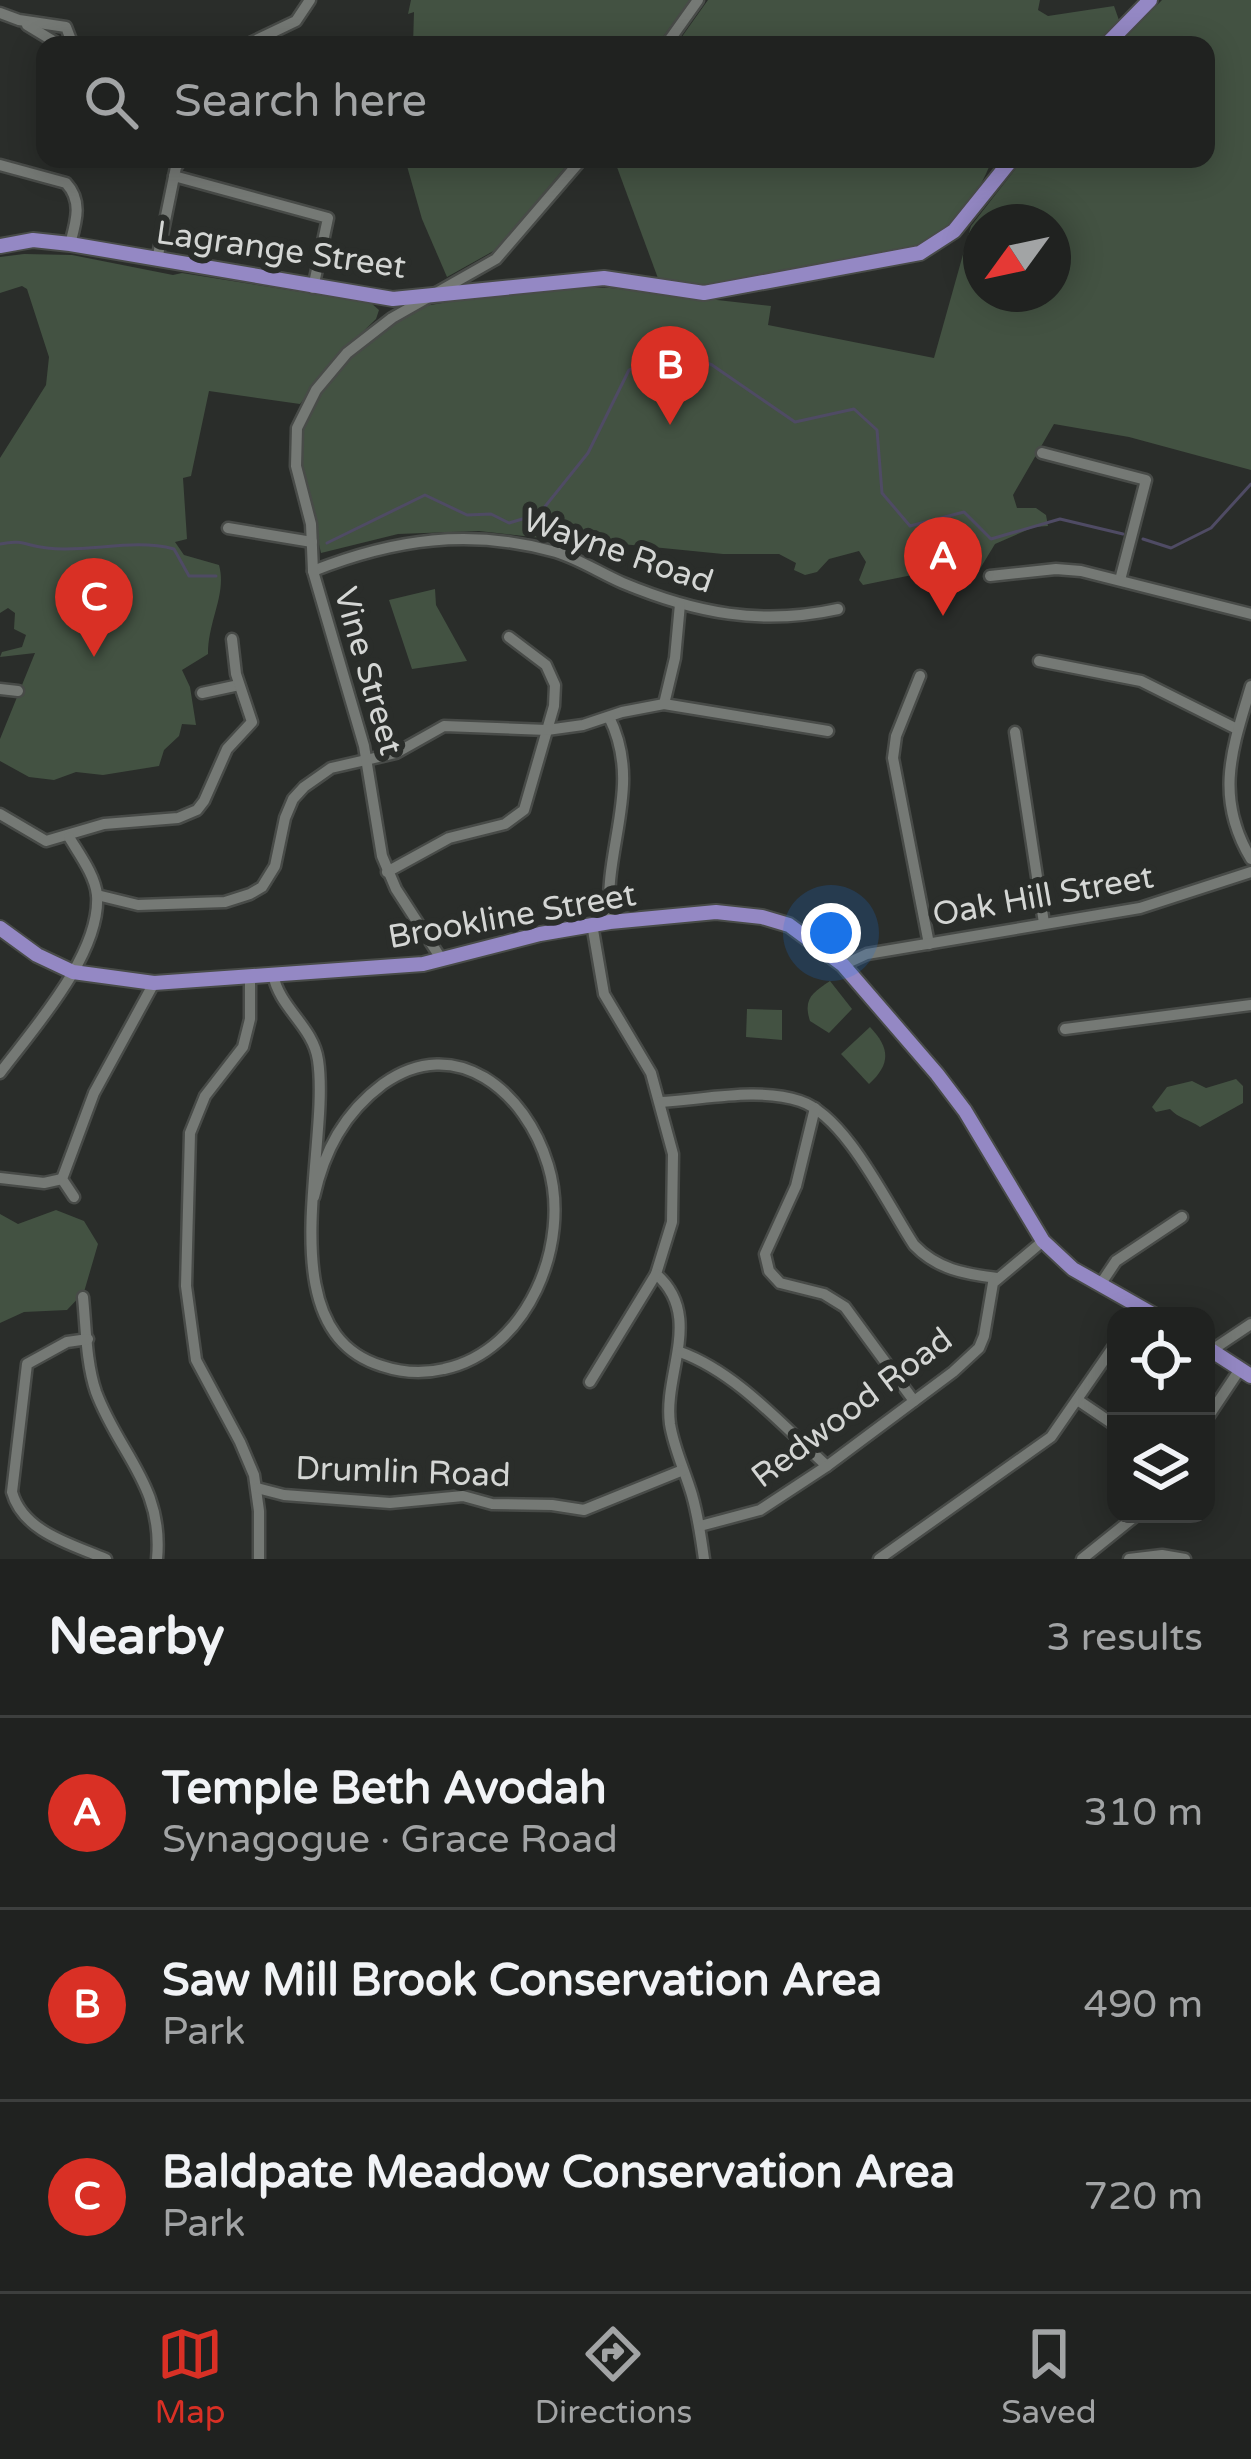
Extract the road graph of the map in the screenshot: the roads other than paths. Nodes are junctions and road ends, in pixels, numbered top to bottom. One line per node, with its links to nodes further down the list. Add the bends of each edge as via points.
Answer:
1 (310, 0): 8 (street, via 296,20)
2 (698, 0): 9 (street)
3 (1150, 0): 10 (main road)
4 (0, 13): 5 (street)
5 (20, 20): 6 (street); 7 (street, via 66,27)
6 (46, 36)
7 (69, 36)
8 (263, 36)
9 (672, 36)
10 (1115, 36)
11 (0, 164): 16 (street, via 67,183 77,201)
12 (175, 168): 18 (street)
13 (185, 168): 20 (street, via 328,218)
14 (575, 168): 19 (street, Vine Street, via 509,247)
15 (1004, 168): 21 (main road, Lagrange Street, via 946,238 904,258 704,293 610,278)
16 (70, 244): 17 (main road, Lagrange Street); 18 (main road, Lagrange Street)
17 (0, 246)
18 (157, 260): 20 (main road, Lagrange Street)
19 (477, 271): 21 (main road); 23 (street, Vine Street)
20 (313, 287): 22 (main road, Lagrange Street)
21 (483, 290): 23 (main road, Lagrange Street)
22 (375, 297): 23 (main road, Lagrange Street); 24 (street, via 383,309)
23 (428, 297): 24 (street, Vine Street)
24 (379, 326): 27 (street, Vine Street, via 326,376 297,428)
25 (1042, 453): 30 (street, via 1146,480)
26 (228, 528): 27 (street)
27 (312, 542): 28 (street, Vine Street)
28 (313, 571): 31 (street, Wayne Road, via 404,542 469,536 560,553); 49 (street, Vine Street)
29 (990, 576): 30 (street, via 1056,569)
30 (1120, 580): 33 (street)
31 (680, 604): 32 (street, Wayne Road, via 776,619); 43 (street)
32 (838, 608)
33 (1251, 614)
34 (508, 637): 45 (street, via 551,674)
35 (232, 639): 38 (street)
36 (1039, 661): 46 (street, via 1141,682)
37 (920, 676): 60 (street, via 893,758)
38 (239, 685): 42 (street); 51 (street, via 252,722 227,749 197,810)
39 (1251, 686): 46 (street)
40 (0, 689): 41 (street)
41 (18, 691)
42 (202, 693)
43 (664, 704): 44 (street); 47 (street)
44 (609, 717): 45 (street); 56 (street, via 625,785 608,874)
45 (547, 730): 49 (street, via 454,724); 53 (street, via 524,810)
46 (1237, 730): 52 (street, via 1234,824)
47 (828, 731)
48 (1015, 732): 57 (street)
49 (368, 760): 53 (street, Vine Street); 55 (street, via 332,768 293,799 275,866 250,894 138,904)
50 (0, 814): 51 (street, via 36,838)
51 (69, 837): 55 (street)
52 (1251, 859)
53 (387, 872): 61 (street, Vine Street)
54 (1251, 872): 57 (street, Oak Hill Street, via 1140,908)
55 (97, 896): 63 (street)
56 (610, 922): 58 (main road, Brookline Street); 62 (main road, Brookline Street, via 762,917 803,934)
57 (1044, 923): 60 (street, Oak Hill Street)
58 (592, 924): 61 (main road, Brookline Street); 72 (street, via 604,994)
59 (0, 928): 63 (main road, Brookline Street)
60 (929, 944): 62 (street, Oak Hill Street)
61 (442, 960): 64 (main road, Brookline Street)
62 (843, 965): 81 (main road, Brookline Street, via 952,1092)
63 (73, 972): 66 (main road, Brookline Street); 71 (street)
64 (273, 974): 65 (main road, Brookline Street); 67 (street)
65 (250, 977): 66 (main road, Brookline Street); 68 (street)
66 (154, 982): 77 (street, via 94,1093)
67 (277, 996): 68 (street); 74 (street, via 316,1052)
68 (250, 998): 101 (street, via 243,1047 193,1121 185,1264 196,1360)
69 (1251, 1006): 70 (street)
70 (1065, 1029)
71 (0, 1073)
72 (660, 1102): 73 (street, via 780,1096); 82 (street, via 674,1193)
73 (815, 1108): 83 (street, via 842,1133 928,1260); 95 (street, via 796,1186 768,1243 769,1270 780,1283 845,1307)
74 (317, 1120): 75 (street); 79 (street)
75 (340, 1129): 79 (street); 79 (street, via 372,1092 422,1066 453,1064 506,1094 540,1143 553,1190 549,1247 532,1302 505,1339 463,1364 426,1373 367,1362 333,1334 319,1303)
76 (0, 1178): 77 (street)
77 (62, 1179): 78 (street)
78 (74, 1197)
79 (314, 1197)
80 (1182, 1217): 84 (street, via 1116,1261)
81 (1043, 1241): 83 (street); 84 (main road, Brookline Street)
82 (656, 1274): 90 (street, via 675,1301); 94 (street)
83 (997, 1278): 95 (street, Redwood Road, via 979,1348)
84 (1100, 1285): 86 (main road, Brookline Street)
85 (83, 1297): 88 (street)
86 (1131, 1307)
87 (1251, 1324): 89 (street)
88 (88, 1339): 104 (street, via 27,1364 12,1492 29,1522); 105 (street, via 98,1396 151,1496)
89 (1215, 1345)
90 (680, 1352): 99 (street, via 730,1380); 100 (street, via 669,1399)
91 (1215, 1352): 93 (main road)
92 (1107, 1357): 96 (street)
93 (1246, 1372): 97 (street)
94 (590, 1382)
95 (914, 1401): 99 (street, Redwood Road)
96 (1079, 1401): 98 (street); 108 (street, via 1043,1444)
97 (1210, 1415)
98 (1107, 1420)
99 (827, 1466): 103 (street, Redwood Road, via 746,1517)
100 (683, 1471): 101 (street, Drumlin Road, via 584,1510 463,1496 390,1503); 103 (street)
101 (257, 1488): 106 (street)
102 (1127, 1523): 109 (street)
103 (700, 1526): 107 (street)
104 (106, 1559)
105 (157, 1559)
106 (259, 1559)
107 (704, 1559)
108 (879, 1559)
109 (1082, 1559)
110 (1129, 1559): 111 (street)
111 (1185, 1559)

